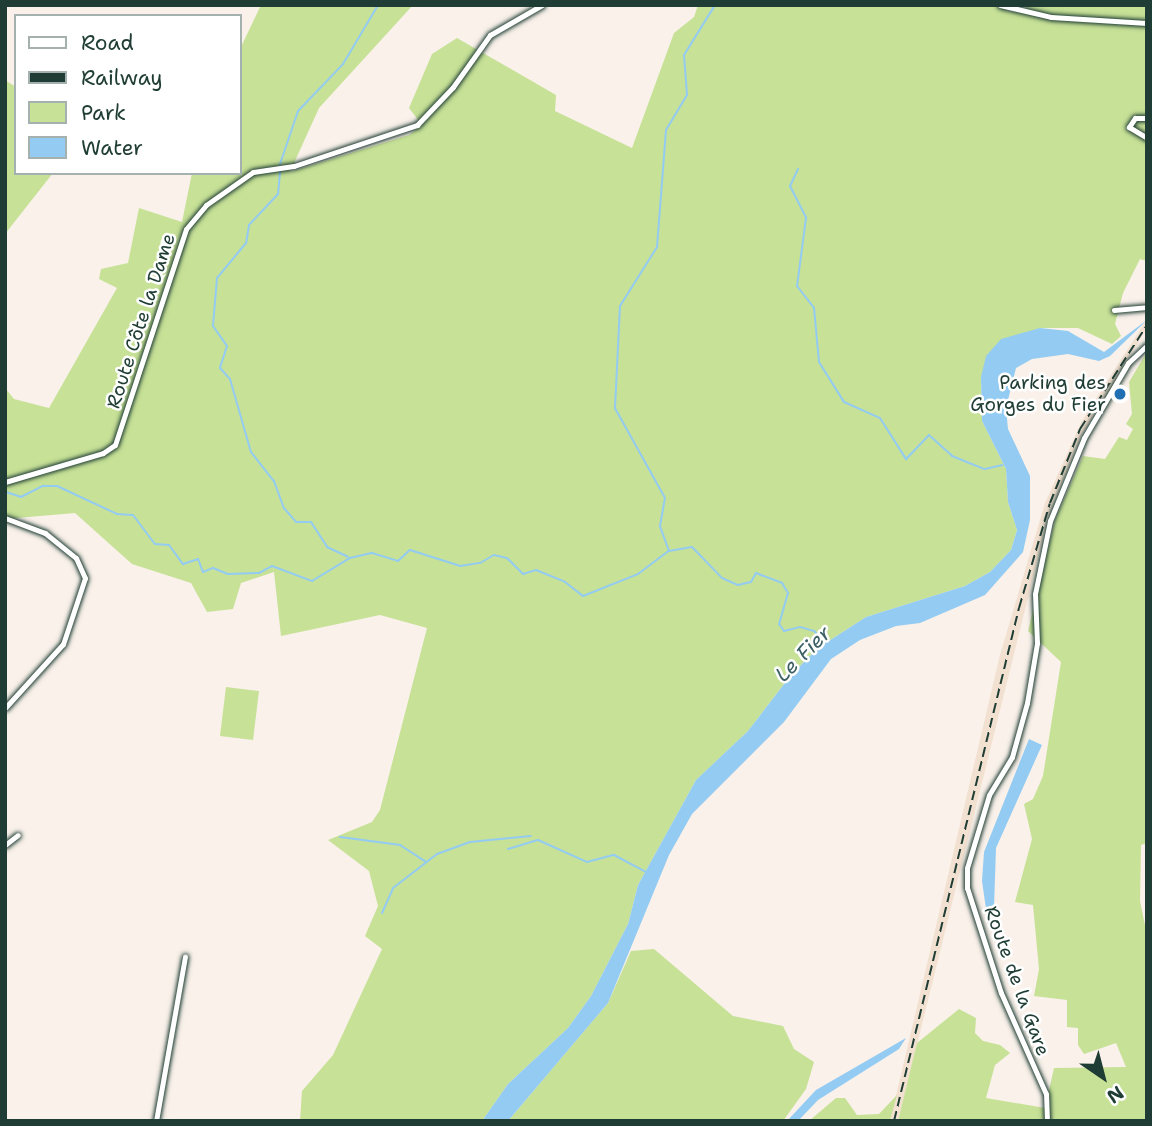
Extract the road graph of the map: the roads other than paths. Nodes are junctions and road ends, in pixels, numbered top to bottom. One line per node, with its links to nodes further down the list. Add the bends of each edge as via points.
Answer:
1 (542, 5): 9 (street, Route Côte la Dame, via 490,35 453,87 417,125 294,166 253,172 206,205 186,229 115,445 103,453 16,475)
2 (1000, 5): 3 (street, via 1051,18)
3 (1147, 23)
4 (1147, 118): 5 (street, via 1135,118 1129,127)
5 (1147, 138)
6 (1147, 307): 7 (street)
7 (1114, 310)
8 (1147, 345): 16 (street, Route de la Gare, via 1128,363 1084,438 1050,521 1035,594 1037,643 1027,703 1012,757 989,795 967,868 967,888 1001,993 1046,1094)
9 (5, 482)
10 (5, 518): 11 (street, via 45,533 76,558 85,578 63,645)
11 (5, 708)
12 (18, 835): 13 (street)
13 (5, 845)
14 (185, 957): 15 (street)
15 (156, 1121)
16 (1047, 1121)

